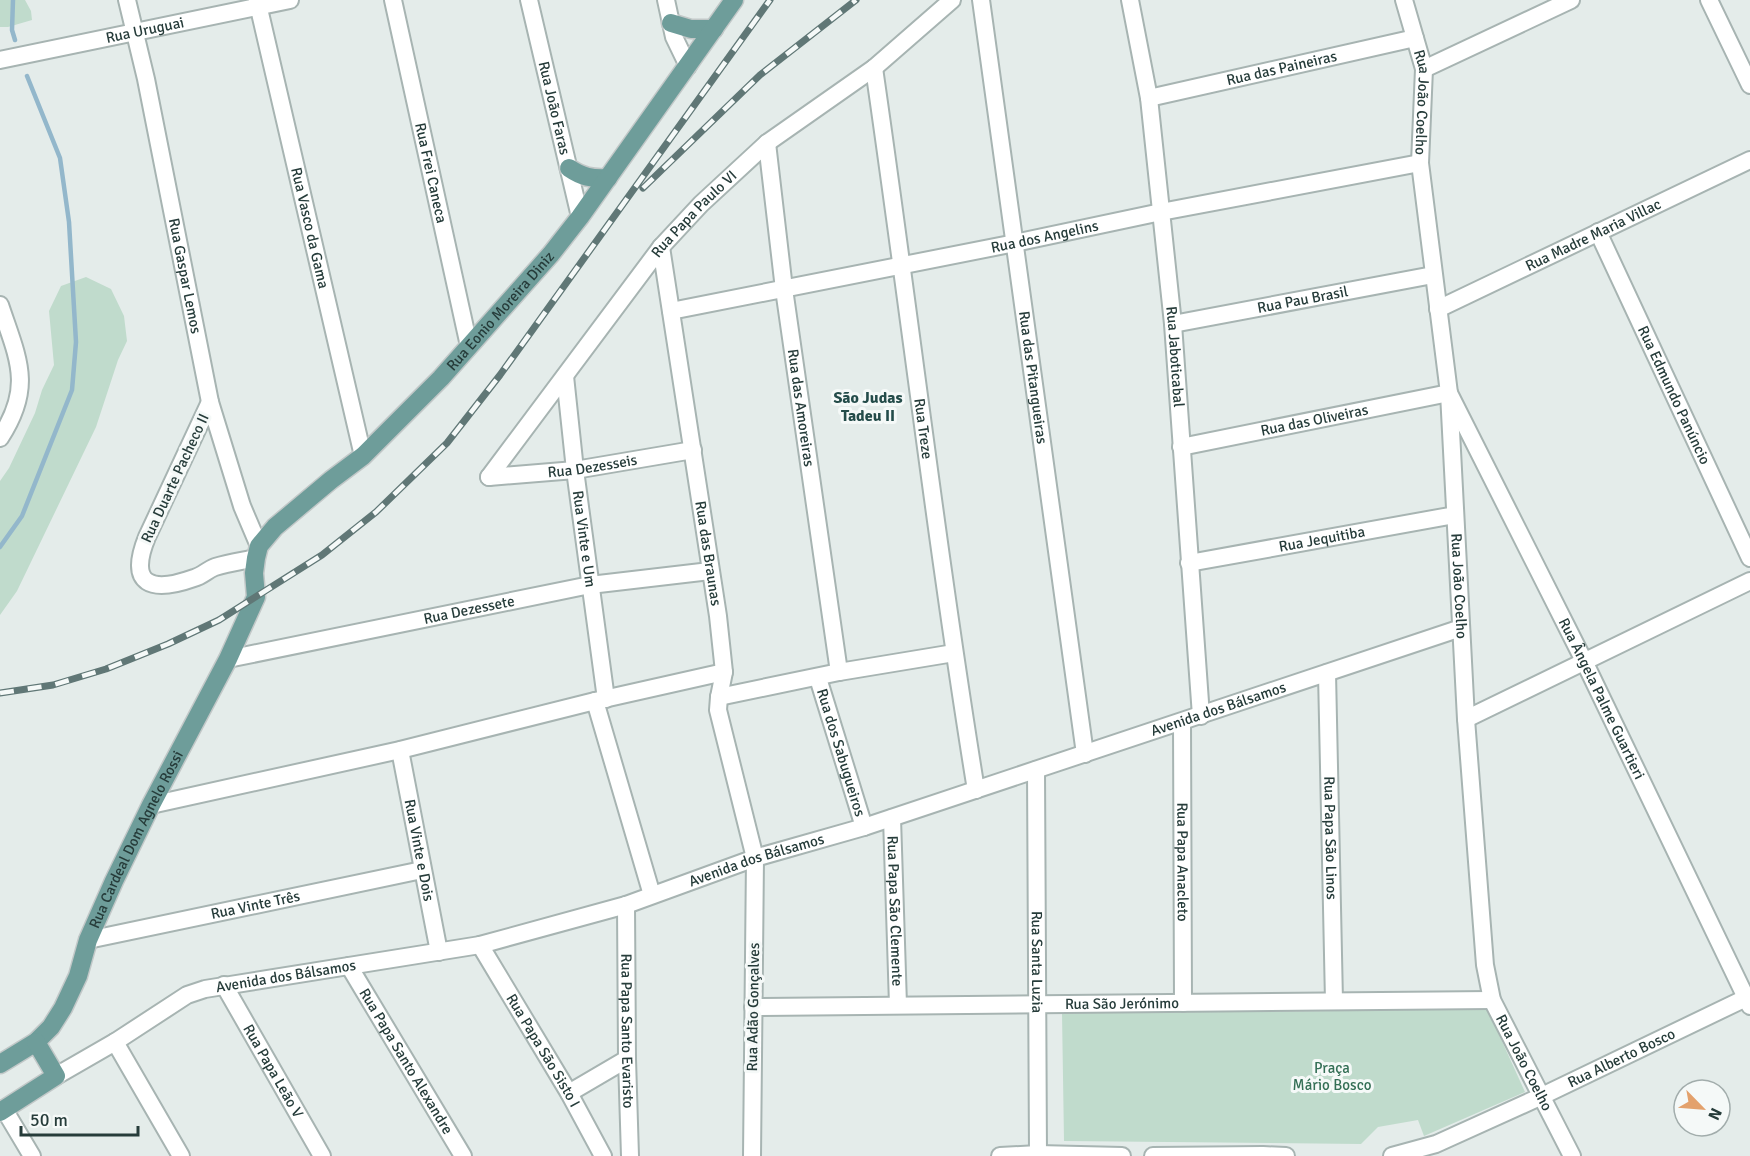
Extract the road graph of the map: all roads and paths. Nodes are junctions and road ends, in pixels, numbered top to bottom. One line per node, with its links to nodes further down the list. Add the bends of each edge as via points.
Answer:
1 (128, 0): 16 (street, Rua Gaspar Lemos)
2 (290, 0): 13 (street, Rua Uruguai)
3 (393, 0): 41 (street, Rua Frei Caneca)
4 (529, 0): 27 (street, Rua João Faras)
5 (666, 0): 14 (street)
6 (734, 0): 15 (main road, Rua Eonio Moreira Diniz)
7 (952, 0): 20 (street, Rua Papa Paulo VI)
8 (981, 0): 32 (street, Rua das Pitangueiras)
9 (1130, 0): 23 (street, Rua Jaboticabal)
10 (1404, 0): 17 (street, Rua João Coelho)
11 (1571, 0): 21 (street)
12 (1709, 0): 22 (street)
13 (258, 3): 16 (street, Rua Uruguai); 48 (street, Rua Vasco da Gama)
14 (671, 23): 15 (main road, via 691,29); 19 (street)
15 (714, 29): 19 (main road, Rua Eonio Moreira Diniz)
16 (135, 33): 18 (street, Rua Uruguai); 44 (street, Rua Gaspar Lemos)
17 (1415, 38): 21 (street, Rua João Coelho); 23 (street, Rua das Paineiras)
18 (0, 60)
19 (688, 66): 28 (main road, Rua Eonio Moreira Diniz)
20 (874, 68): 24 (street, Rua Papa Paulo VI); 34 (street, Rua Treze)
21 (1424, 69): 26 (street, Rua João Coelho)
22 (1750, 85)
23 (1149, 98): 29 (street, Rua Jaboticabal)
24 (767, 143): 33 (street, Rua Papa Paulo VI, via 701,204); 36 (street, Rua das Amoreiras)
25 (1750, 160): 31 (street, Rua Madre Maria Villac)
26 (1420, 163): 29 (street, Rua dos Angelins); 35 (street, Rua João Coelho)
27 (569, 168): 28 (main road, via 579,176); 30 (street, Rua João Faras)
28 (608, 178): 30 (main road, Rua Eonio Moreira Diniz)
29 (1161, 212): 32 (street, Rua dos Angelins); 40 (street, Rua Jaboticabal)
30 (580, 217): 41 (main road, Rua Eonio Moreira Diniz)
31 (1598, 232): 38 (street, Rua Madre Maria Villac); 53 (street, Rua Edmundo Panúncio)
32 (1016, 243): 34 (street, Rua dos Angelins); 72 (street, Rua das Pitangueiras)
33 (661, 248): 39 (street, Rua das Braunas); 42 (street, Rua Papa Paulo VI)
34 (902, 265): 36 (street, Rua dos Angelins); 59 (street, Rua Treze)
35 (1433, 275): 38 (street, Rua João Coelho); 40 (street, Rua Pau Brasil)
36 (784, 289): 39 (street, Rua dos Angelins); 63 (street, Rua das Amoreiras)
37 (0, 305): 45 (street, via 21,384 17,406)
38 (1438, 309): 43 (street, Rua João Coelho)
39 (671, 311): 47 (street, Rua das Braunas)
40 (1173, 324): 46 (street, Rua Jaboticabal)
41 (469, 346): 48 (main road, Rua Eonio Moreira Diniz)
42 (565, 376): 49 (street, Rua Vinte e Um); 50 (street, Rua Papa Paulo VI)
43 (1449, 393): 46 (street, Rua das Oliveiras); 51 (street, Rua João Coelho); 61 (street, Rua Ângela Palme Guartieri)
44 (210, 402): 52 (street, Rua Gaspar Lemos); 52 (street, Rua Duarte Pacheco II, via 140,553 140,571 149,584 163,586 196,578)
45 (0, 438)
46 (1181, 447): 54 (street, Rua Jaboticabal)
47 (693, 450): 49 (street, Rua Dezesseis); 55 (street, Rua das Braunas)
48 (363, 456): 52 (main road, Rua Eonio Moreira Diniz, via 275,527)
49 (574, 470): 50 (street, Rua Dezesseis); 57 (street, Rua Vinte e Um)
50 (489, 477)
51 (1455, 515): 54 (street, Rua Jequitiba); 58 (street, Rua João Coelho)
52 (257, 552): 60 (main road, Rua Cardeal Dom Agnelo Rossi, via 256,597)
53 (1750, 558)
54 (1190, 563): 68 (street, Rua Jaboticabal)
55 (710, 570): 57 (street, Rua Dezessete); 62 (street, Rua das Braunas)
56 (1750, 581): 61 (street)
57 (590, 585): 60 (street, Rua Dezessete); 67 (street, Rua Vinte e Um)
58 (1461, 628): 64 (street, Avenida dos Bálsamos); 69 (street, Rua João Coelho)
59 (954, 653): 63 (street); 74 (street, Rua Treze)
60 (228, 659): 75 (main road, Rua Cardeal Dom Agnelo Rossi)
61 (1584, 661): 69 (street); 88 (street, Rua Ângela Palme Guartieri)
62 (724, 672): 66 (street, Rua das Braunas); 67 (street)
63 (839, 672): 65 (street)
64 (1327, 673): 68 (street, Avenida dos Bálsamos); 89 (street, Rua Papa São Linos)
65 (818, 678): 66 (street); 77 (street, Rua dos Sabugueiros)
66 (719, 697): 78 (street, Rua das Braunas, via 718,710)
67 (601, 700): 71 (street); 80 (street, Rua Vinte e Um)
68 (1201, 716): 70 (street, Avenida dos Bálsamos)
69 (1466, 719): 87 (street, Rua João Coelho, via 1485,965)
70 (1182, 722): 72 (street, Avenida dos Bálsamos); 90 (street, Rua Papa Anacleto)
71 (400, 750): 75 (street); 79 (street, Rua Vinte e Dois)
72 (1084, 754): 73 (street, Avenida dos Bálsamos)
73 (1036, 770): 74 (street, Avenida dos Bálsamos); 91 (street, Rua Santa Luzia)
74 (976, 790): 76 (street, Avenida dos Bálsamos)
75 (151, 805): 82 (main road, Rua Cardeal Dom Agnelo Rossi)
76 (892, 818): 77 (street, Avenida dos Bálsamos); 92 (street, Rua Papa São Clemente)
77 (864, 827): 78 (street, Avenida dos Bálsamos)
78 (755, 858): 80 (street, Avenida dos Bálsamos); 93 (street, Rua Adão Gonçalves)
79 (422, 870): 82 (street, Rua Vinte Três); 84 (street, Rua Vinte e Dois)
80 (652, 895): 81 (street, Avenida dos Bálsamos)
81 (626, 905): 83 (street, Avenida dos Bálsamos); 96 (street, Rua Papa Santo Evaristo)
82 (88, 940): 94 (main road, Rua Cardeal Dom Agnelo Rossi, via 78,976 63,1008)
83 (480, 945): 84 (street, Avenida dos Bálsamos); 99 (street, Rua Papa São Sisto I)
84 (439, 952): 85 (street, Avenida dos Bálsamos)
85 (349, 966): 86 (street, Avenida dos Bálsamos); 107 (street, Rua Papa Santo Alexandre)
86 (224, 985): 95 (street, Avenida dos Bálsamos, via 187,995); 106 (street, Rua Papa Leão V)
87 (1492, 1000): 89 (street, Rua São Jerónimo); 100 (street, Rua João Coelho)
88 (1749, 1000): 100 (street, Rua Alberto Bosco)
89 (1334, 1001): 90 (street, Rua São Jerónimo)
90 (1183, 1003): 91 (street, Rua São Jerónimo)
91 (1037, 1004): 92 (street, Rua São Jerónimo); 103 (street, Rua Santa Luzia)
92 (898, 1005): 93 (street, Rua São Jerónimo)
93 (753, 1007): 109 (street, Rua Adão Gonçalves)
94 (36, 1042): 97 (main road, Rua Cardeal Dom Agnelo Rossi); 98 (main road)
95 (115, 1042): 98 (street, Avenida dos Bálsamos); 105 (street)
96 (627, 1059): 99 (street); 102 (street, Rua Papa Santo Evaristo)
97 (0, 1064)
98 (56, 1076): 101 (main road)
99 (569, 1093): 108 (street, Rua Papa São Sisto I)
100 (1542, 1096): 114 (street, Rua Alberto Bosco, via 1436,1144); 115 (street, Rua João Coelho)
101 (2, 1110): 104 (street)
102 (629, 1151): 108 (street)
103 (1038, 1154): 110 (street); 111 (street)
104 (32, 1156)
105 (181, 1156)
106 (322, 1156)
107 (463, 1156)
108 (603, 1156)
109 (752, 1156)
110 (1000, 1156)
111 (1122, 1156)
112 (1153, 1156): 113 (street)
113 (1286, 1156)
114 (1392, 1156)
115 (1572, 1156)

